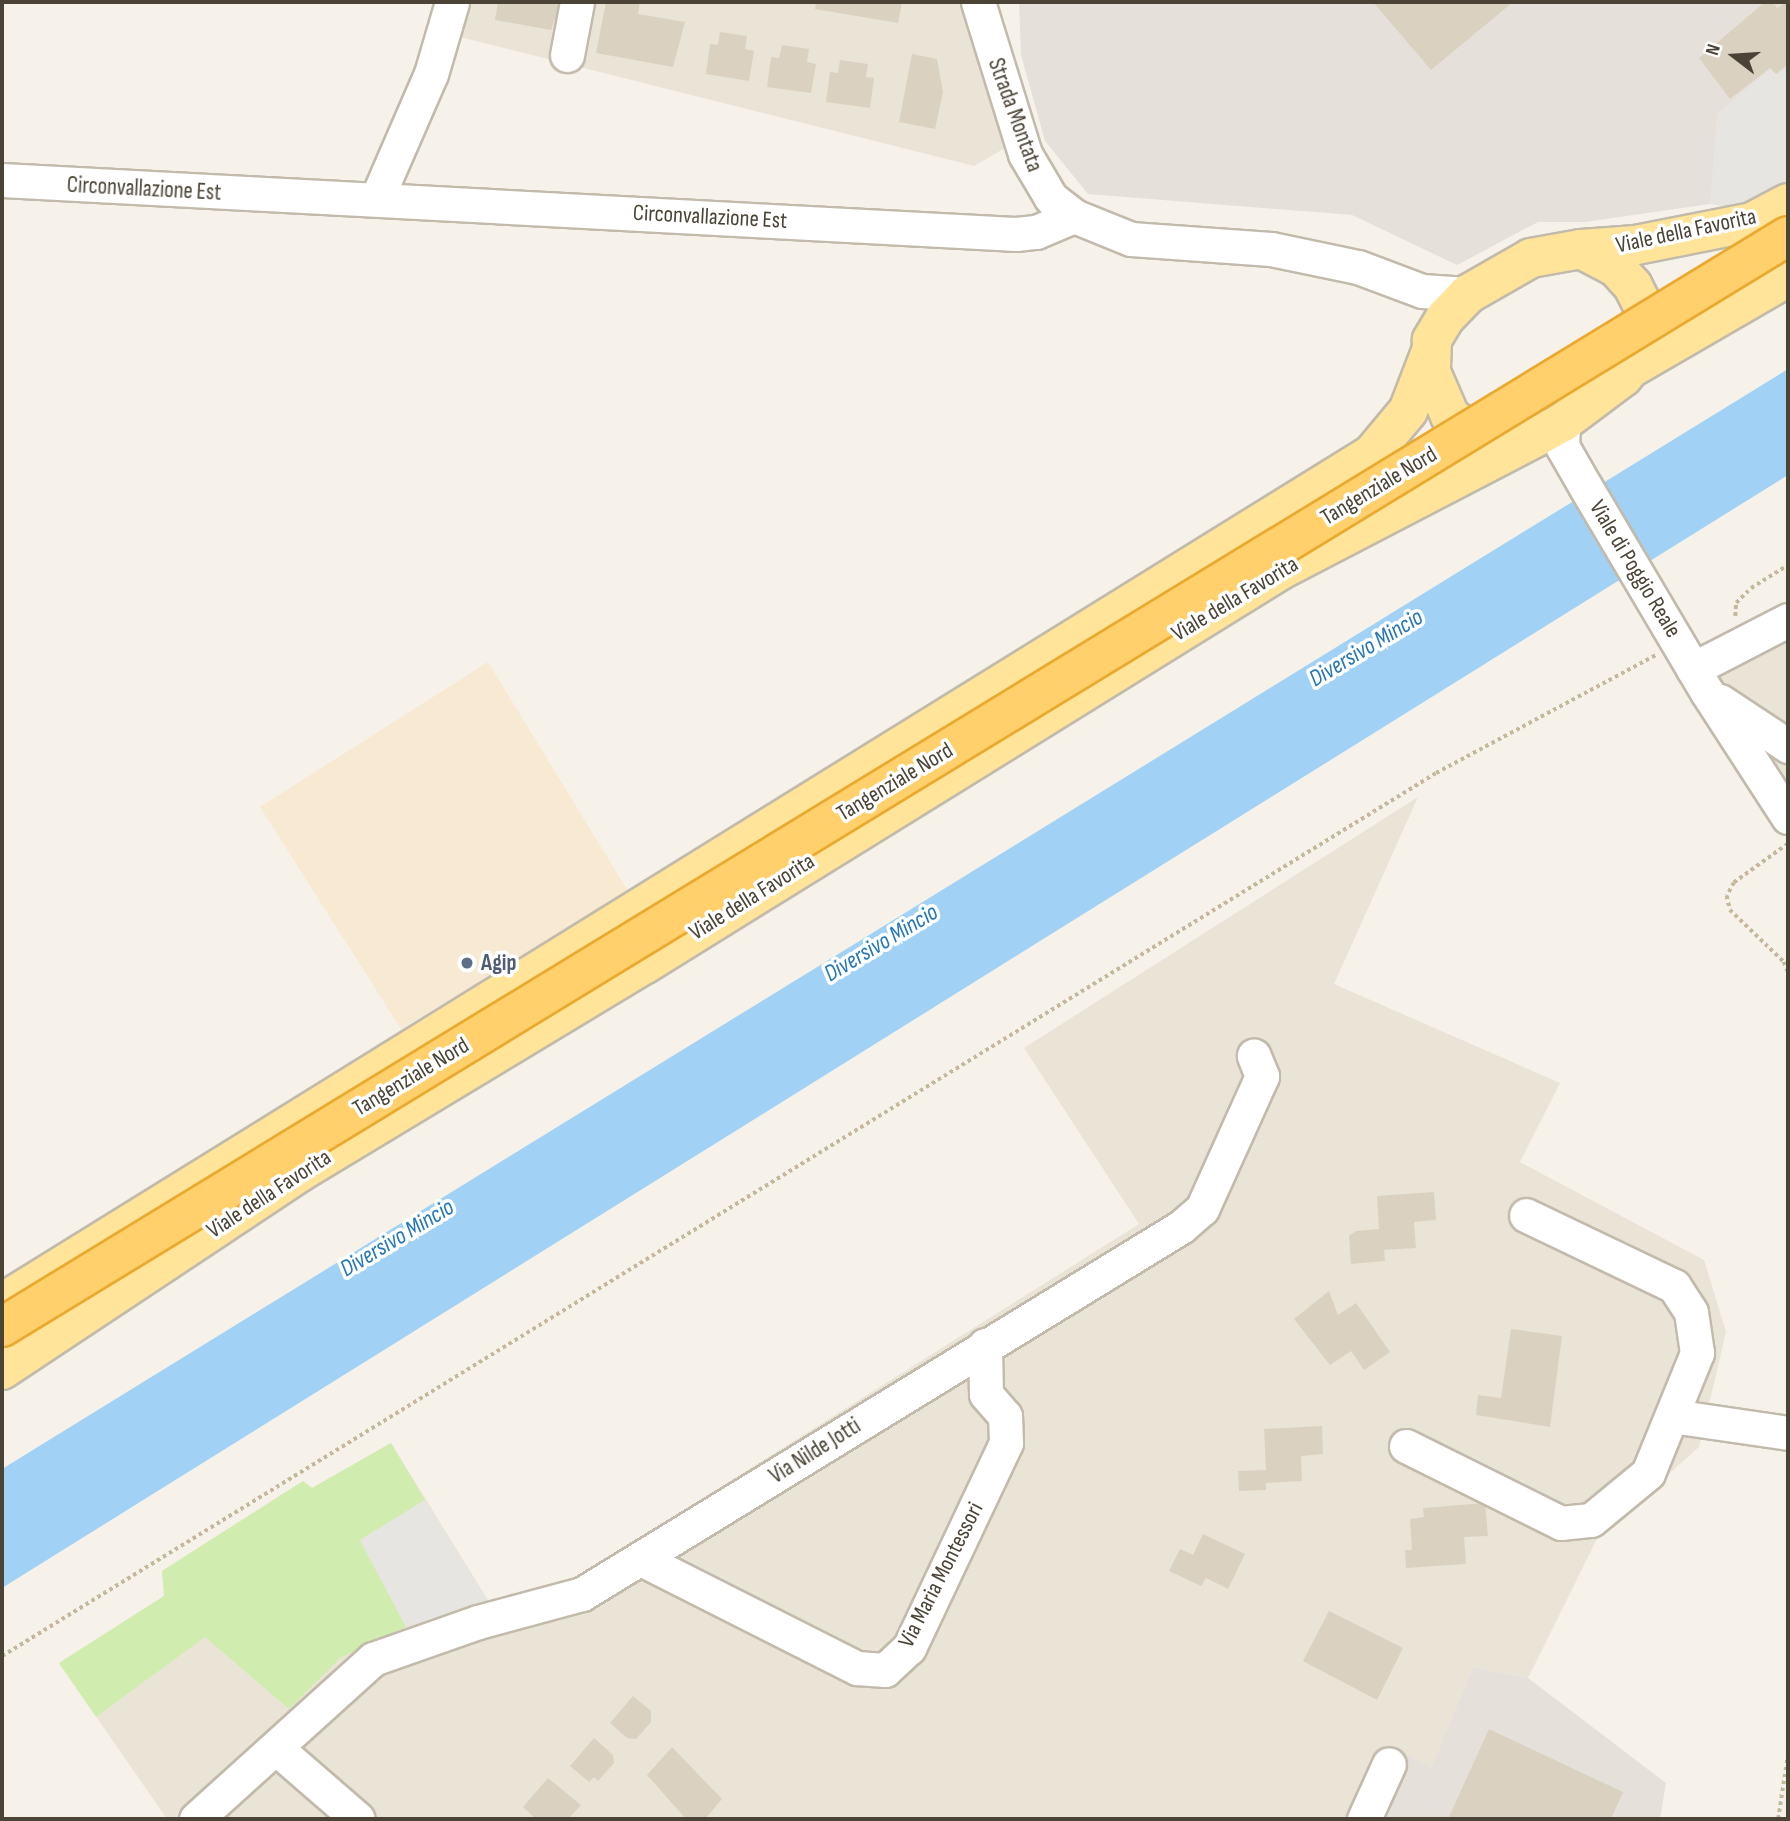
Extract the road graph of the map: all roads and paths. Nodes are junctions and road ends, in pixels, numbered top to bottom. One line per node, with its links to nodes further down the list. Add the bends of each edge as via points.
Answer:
1 (452, 2): 6 (street, via 431,74)
2 (577, 2): 4 (street)
3 (978, 2): 8 (street, Strada Montata, via 1025,154 1051,198)
4 (567, 55)
5 (2, 180): 6 (street, Circonvallazione Est)
6 (377, 198): 8 (street, Circonvallazione Est, via 1016,234 1036,232)
7 (1788, 203): 10 (main road, Viale della Favorita, via 1752,222 1636,245)
8 (1074, 216): 12 (street, via 1131,239 1282,251 1358,267)
9 (1788, 236): 28 (highway, Tangenziale Nord, bridge)
10 (1581, 249): 13 (main road, via 1531,258); 15 (main road, via 1617,268 1640,296 1647,333 1641,355)
11 (1788, 277): 15 (main road)
12 (1405, 286): 13 (street, via 1438,295); 14 (street, via 1426,316)
13 (1468, 294): 14 (main road)
14 (1431, 347): 16 (main road, via 1436,389 1450,416 1478,438); 27 (main road, Viale della Favorita, via 1408,411 1372,454)
15 (1631, 368): 16 (main road)
16 (1544, 438): 20 (street, Viale di Poggio Reale, via 1585,486); 30 (main road, Viale della Favorita, via 1279,570 645,964 300,1172)
17 (1788, 565): 19 (path, via 1736,603 1734,626)
18 (1788, 620): 19 (street)
19 (1742, 641): 20 (street)
20 (1693, 668): 21 (street, Viale di Poggio Reale); 22 (street, Viale di Poggio Reale); 37 (path, via 1436,773)
21 (1788, 746)
22 (1788, 817)
23 (1788, 844): 24 (path, via 1734,883 1727,896 1730,909 1784,962)
24 (1788, 972)
25 (1254, 1056): 29 (street, Via Nilde Jotti, via 1262,1076 1202,1209 1181,1227)
26 (1526, 1214): 33 (street, via 1674,1286 1690,1312 1697,1353)
27 (2, 1303)
28 (2, 1327)
29 (985, 1345): 31 (street, Via Nilde Jotti); 32 (street)
30 (2, 1370)
31 (932, 1377): 32 (street); 36 (street, Via Nilde Jotti)
32 (986, 1394): 36 (street, Via Maria Montessori, via 1004,1416 1006,1443 909,1648 885,1670 857,1668)
33 (1672, 1416): 34 (street); 35 (street, via 1648,1472 1591,1520 1561,1522)
34 (1788, 1433)
35 (1406, 1446)
36 (643, 1560): 38 (street, Via Nilde Jotti, via 582,1594 478,1622 373,1659)
37 (2, 1656)
38 (276, 1748): 41 (street, Via Nilde Jotti); 42 (street)
39 (1788, 1753): 44 (path)
40 (1389, 1764): 43 (street)
41 (197, 1819)
42 (358, 1819)
43 (1364, 1819)
44 (1778, 1819)

